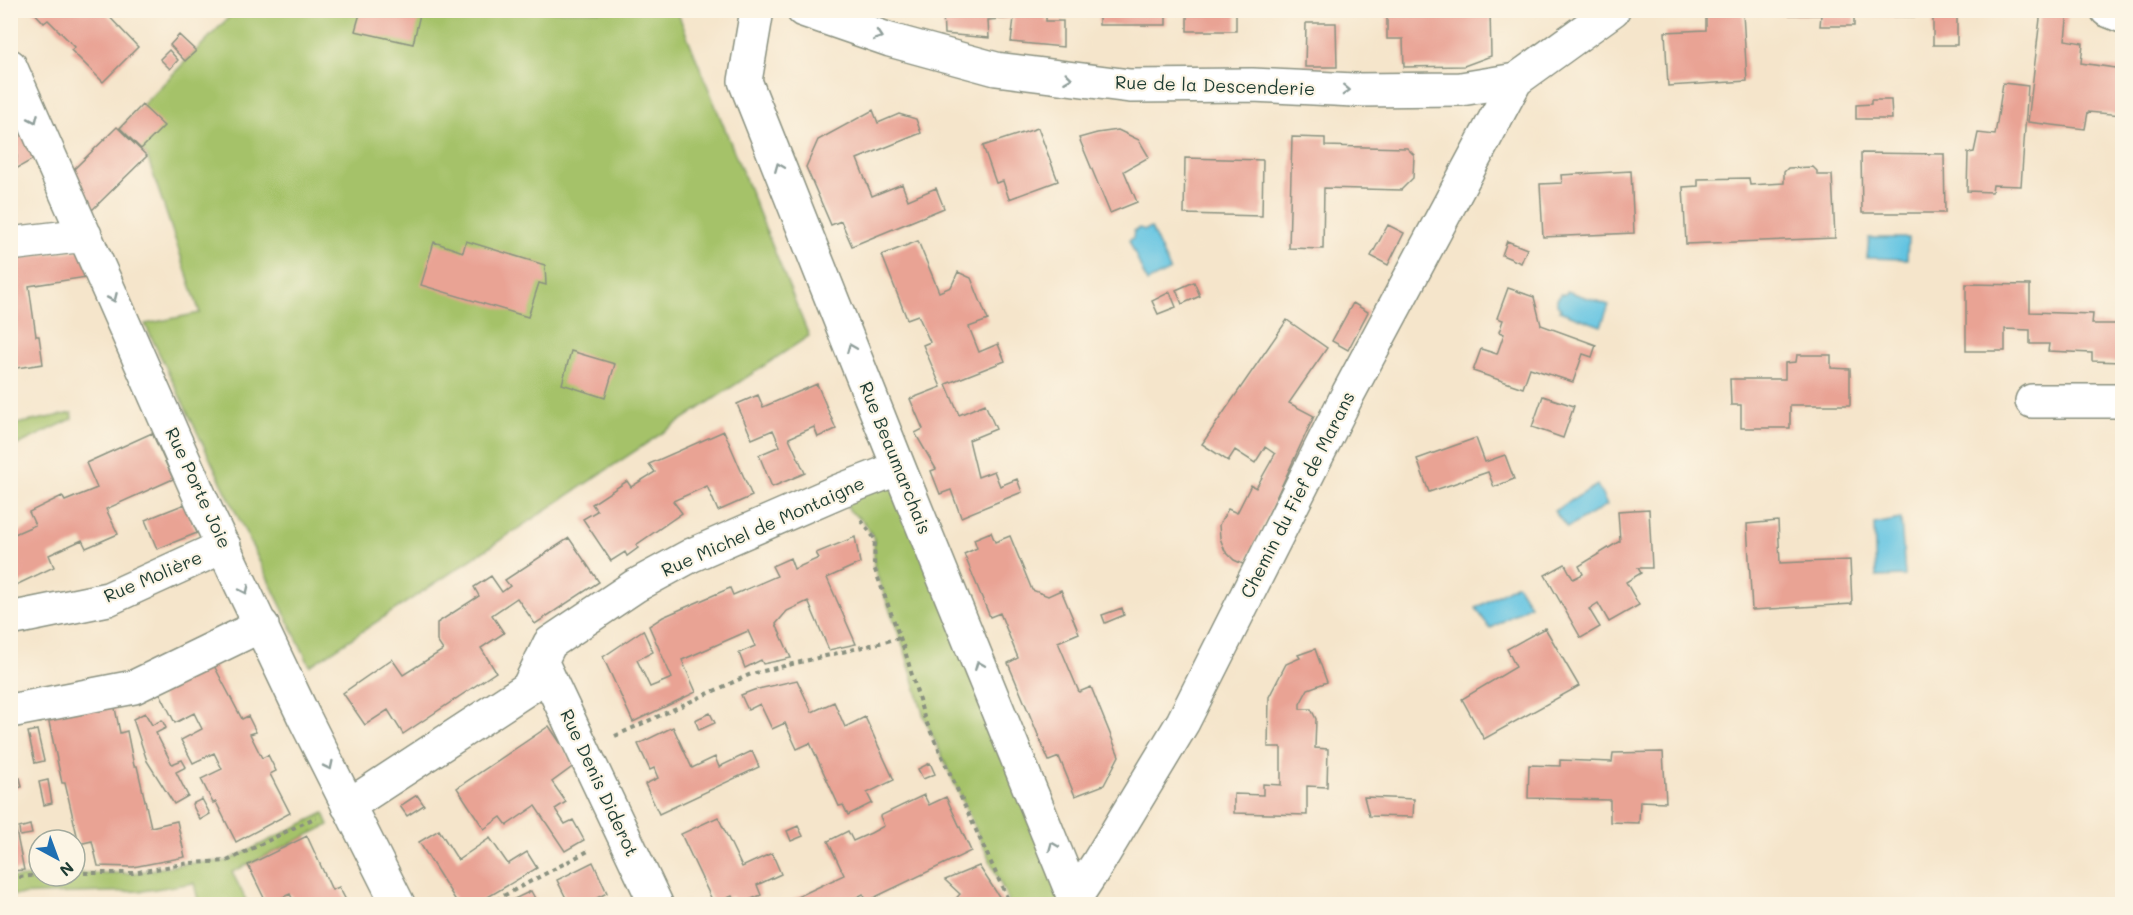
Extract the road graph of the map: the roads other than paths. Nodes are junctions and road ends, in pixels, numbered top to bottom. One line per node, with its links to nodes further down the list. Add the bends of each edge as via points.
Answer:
1 (757, 10): 12 (street, Rue Beaumarchais, one-way to 1, via 745,81)
2 (803, 10): 7 (street, Rue de la Descenderie, one-way to 7, via 890,40 996,69 1130,86 1461,89)
3 (1613, 10): 7 (street, Rue de la Descenderie)
4 (2107, 10): 5 (street)
5 (2122, 16)
6 (10, 66): 8 (street, Rue Porte Joie, one-way to 8)
7 (1516, 80): 19 (street, Chemin du Fief de Marans, via 1348,394 1183,722)
8 (85, 235): 9 (street); 13 (street, Rue Porte Joie, one-way to 13)
9 (10, 244)
10 (2032, 401): 11 (street)
11 (2122, 401)
12 (899, 468): 16 (street, Rue Michel de Montaigne, via 692,555 635,586 550,644); 19 (street, Rue Beaumarchais, one-way to 12)
13 (224, 546): 14 (street, Rue Molière, via 108,599); 15 (street, Rue Porte Joie, one-way to 15)
14 (10, 618)
15 (262, 625): 17 (street, via 134,687); 18 (street, Rue Porte Joie, one-way to 18)
16 (541, 662): 18 (street, Rue Michel de Montaigne, via 528,688); 21 (street, Rue Denis Diderot)
17 (10, 711)
18 (348, 806): 20 (street, Rue Porte Joie)
19 (1073, 902)
20 (398, 904)
21 (656, 904)

